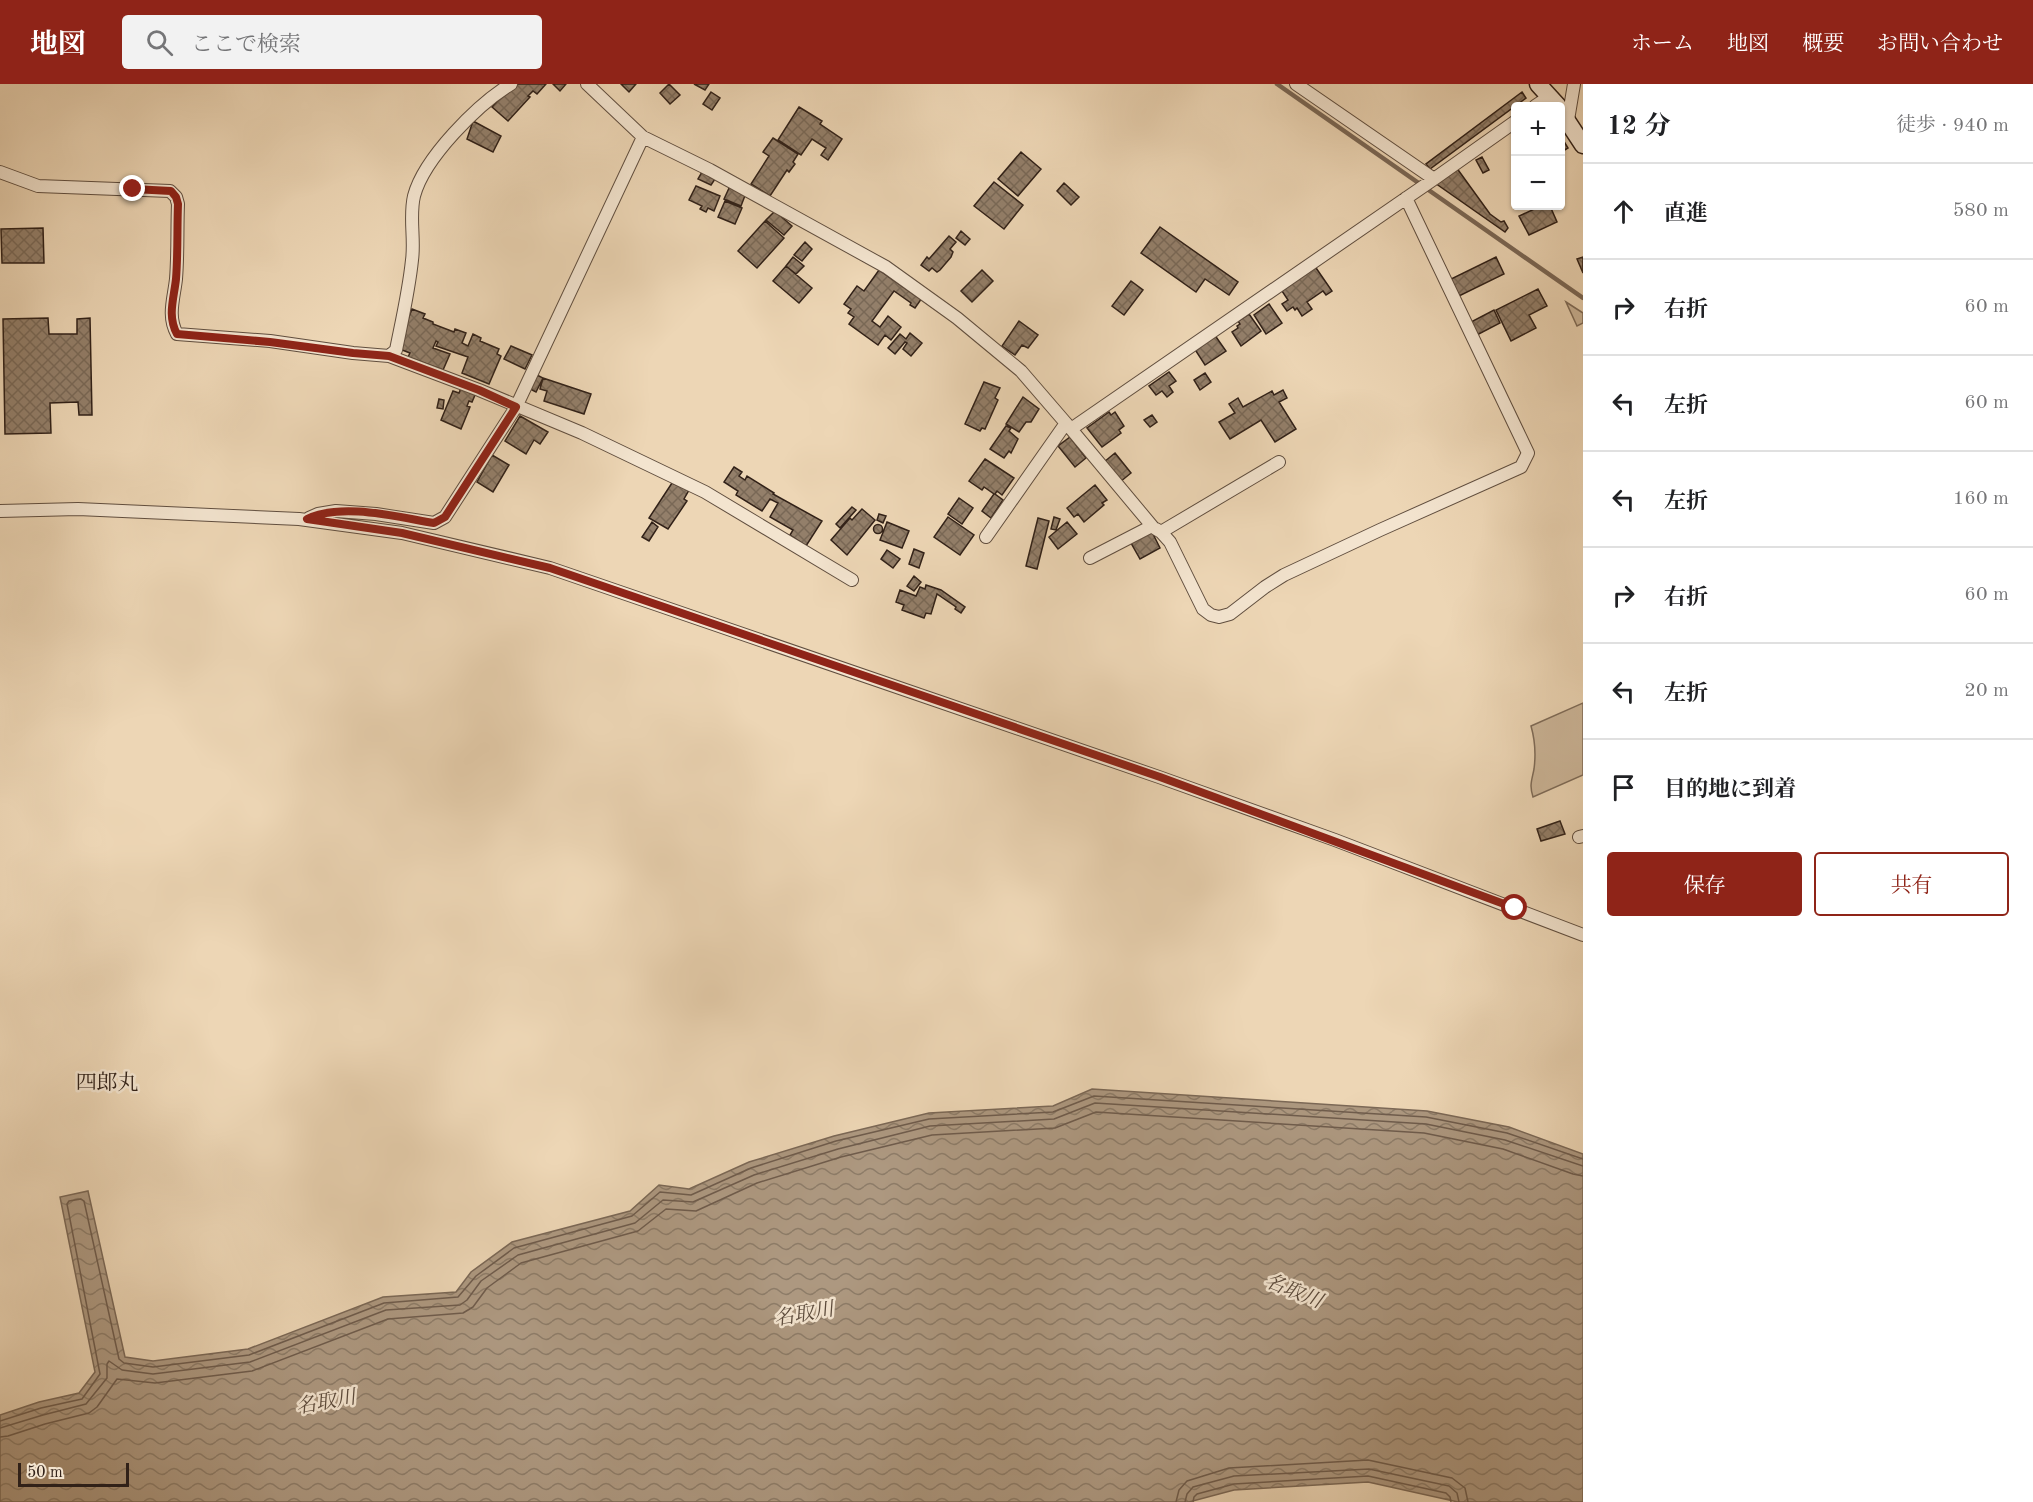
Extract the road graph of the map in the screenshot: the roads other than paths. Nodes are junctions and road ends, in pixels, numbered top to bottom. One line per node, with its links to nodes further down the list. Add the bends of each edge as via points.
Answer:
1 (511, 84): 13 (street, via 493,95 441,147 422,177 414,196 413,258 404,307 396,350)
2 (587, 84): 8 (street)
3 (1296, 84): 11 (street)
4 (1574, 84): 5 (street)
5 (1556, 102)
6 (1565, 118): 9 (street)
7 (1511, 124): 11 (street)
8 (643, 137): 14 (street); 15 (street, via 886,267 1021,371)
9 (1583, 145)
10 (0, 172): 13 (street, via 38,186 171,191 178,204 176,279 171,307 171,325 177,334)
11 (1431, 181): 12 (street)
12 (1411, 195): 15 (street); 19 (street, via 1528,453 1526,461 1521,467 1284,575 1219,618 1203,609 1170,542)
13 (389, 356): 14 (street)
14 (516, 407): 18 (street, via 439,522 336,511); 22 (street, via 582,433 705,492)
15 (1069, 426): 19 (street); 20 (street)
16 (1279, 462): 19 (street)
17 (0, 510): 18 (street, via 78,509)
18 (307, 519): 23 (street, via 402,533 550,568 1160,777)
19 (1156, 529): 21 (street)
20 (986, 537)
21 (1090, 558)
22 (852, 580)
23 (1583, 934)

